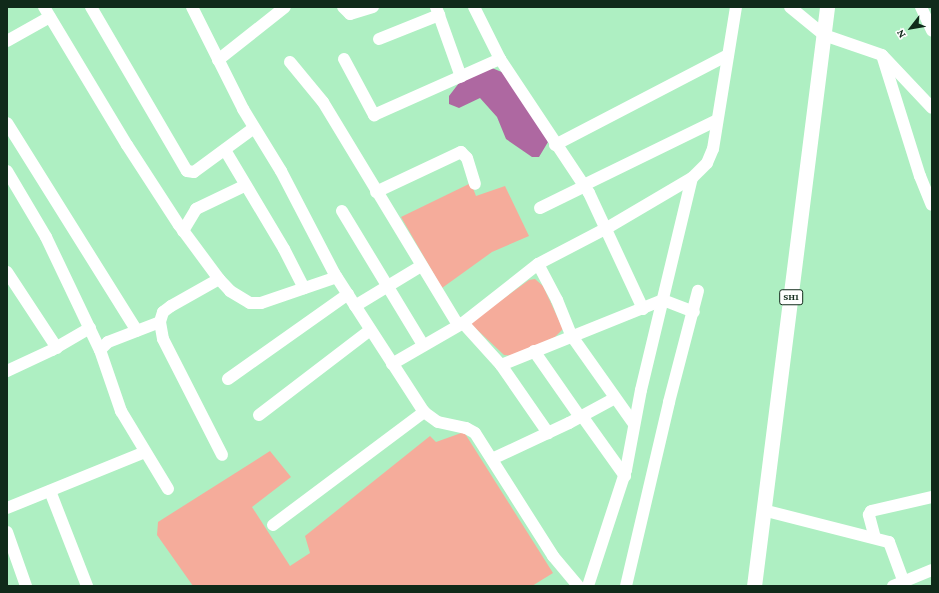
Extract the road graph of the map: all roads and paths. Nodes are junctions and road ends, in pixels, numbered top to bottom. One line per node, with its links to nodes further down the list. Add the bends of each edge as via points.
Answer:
1 (91, 7): 29 (street, via 183,168 190,173 194,172)
2 (192, 7): 21 (street)
3 (285, 7): 21 (street)
4 (343, 7): 5 (street, via 350,14 356,14)
5 (373, 7)
6 (474, 7): 20 (street)
7 (736, 7): 17 (street)
8 (790, 7): 14 (street)
9 (827, 7): 14 (main road, SH1)
10 (921, 7): 13 (street)
11 (437, 11): 15 (street); 23 (street)
12 (47, 12): 16 (street); 40 (street, via 127,145)
13 (932, 31)
14 (824, 35): 18 (street); 82 (main road, SH1)
15 (379, 39)
16 (7, 41)
17 (728, 55): 25 (street); 28 (street)
18 (882, 55): 24 (street); 36 (street, via 920,176)
19 (344, 59): 23 (street, via 374,116)
20 (500, 59): 23 (street); 28 (street)
21 (218, 60): 27 (street)
22 (290, 62): 35 (street, via 323,102)
23 (461, 77)
24 (932, 108)
25 (717, 120): 31 (street, via 711,155); 34 (street)
26 (7, 123): 58 (street)
27 (254, 128): 29 (street); 44 (street, via 281,171)
28 (555, 145): 34 (street, via 562,150)
29 (225, 150): 33 (street)
30 (7, 171): 56 (street, via 46,237)
31 (692, 178): 39 (street); 50 (street)
32 (475, 184): 35 (street, via 467,158 461,152)
33 (246, 185): 40 (street, via 196,209); 47 (street)
34 (584, 185): 37 (street); 39 (street)
35 (376, 192): 42 (street)
36 (932, 205)
37 (540, 208)
38 (342, 211): 46 (street)
39 (607, 228): 41 (street); 52 (street)
40 (183, 231): 45 (street)
41 (538, 264): 55 (street); 59 (street)
42 (421, 266): 46 (street); 55 (street)
43 (7, 272): 61 (street)
44 (337, 277): 47 (street); 49 (street)
45 (219, 279): 47 (street, via 230,291 250,303 261,303); 54 (street, via 163,312)
46 (388, 287): 51 (street); 60 (street)
47 (304, 288)
48 (698, 291): 53 (street)
49 (348, 294): 51 (street); 67 (street)
50 (663, 300): 52 (street); 53 (street); 72 (street)
51 (355, 306): 57 (street)
52 (644, 309): 59 (street)
53 (694, 312): 92 (street, via 669,402)
54 (160, 322): 58 (street); 75 (street, via 163,339)
55 (460, 324): 60 (street); 65 (street)
56 (90, 328): 61 (street); 62 (street)
57 (370, 330): 64 (street); 70 (street)
58 (137, 331): 62 (street, via 104,344)
59 (572, 336): 63 (street); 68 (street)
60 (423, 344): 64 (street)
61 (57, 348): 66 (street)
62 (100, 350): 74 (street, via 121,411)
63 (534, 351): 65 (street); 71 (street)
64 (392, 364): 69 (street)
65 (501, 365): 73 (street)
66 (7, 371)
67 (228, 379)
68 (615, 398): 71 (street); 72 (street)
69 (424, 412): 76 (street, via 438,422 466,428 475,433); 83 (street)
70 (259, 415)
71 (581, 417): 73 (street); 77 (street)
72 (634, 424): 77 (street)
73 (548, 433): 76 (street)
74 (145, 452): 78 (street); 79 (street)
75 (222, 455)
76 (492, 459): 90 (street, via 553,556)
77 (625, 476): 91 (street)
78 (168, 489)
79 (50, 491): 81 (street); 89 (street)
80 (932, 496): 85 (street, via 871,511 869,515)
81 (7, 508)
82 (763, 510): 85 (street); 93 (main road, SH1)
83 (273, 525)
84 (7, 532): 88 (street)
85 (875, 538): 87 (street, via 892,545)
86 (932, 570): 87 (street)
87 (898, 583)
88 (26, 586)
89 (86, 586)
90 (578, 586)
91 (588, 586)
92 (626, 586)
93 (754, 586)

